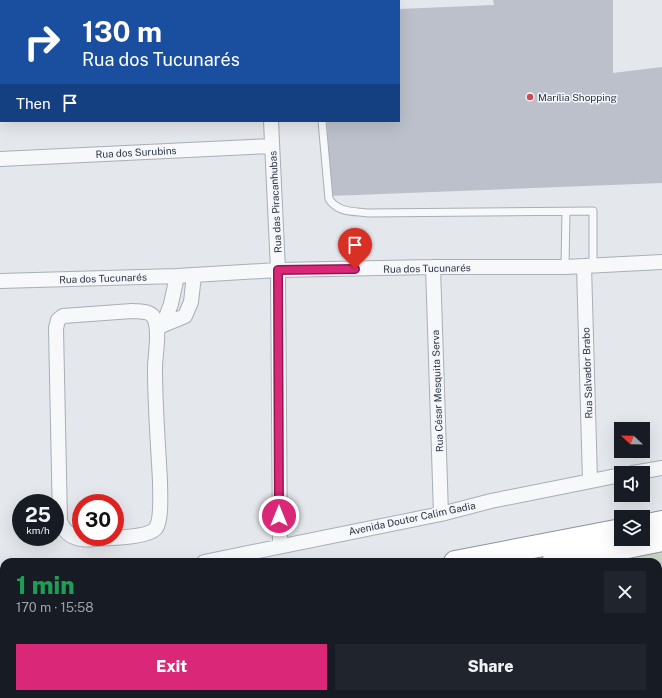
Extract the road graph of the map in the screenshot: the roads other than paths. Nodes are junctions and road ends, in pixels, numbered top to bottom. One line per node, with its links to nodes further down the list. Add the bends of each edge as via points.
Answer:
1 (271, 122): 3 (street, Rua das Piracanhubas)
2 (322, 122): 5 (lane, via 329,199 333,205 346,211)
3 (272, 146): 4 (street, Rua dos Surubins); 10 (street, Rua das Piracanhubas)
4 (0, 159)
5 (566, 212): 7 (lane, via 593,211); 9 (lane)
6 (662, 262): 7 (street, Rua dos Tucunarés)
7 (588, 266): 9 (street, Rua dos Tucunarés); 18 (street, Rua Salvador Brabo)
8 (433, 267): 9 (street, Rua dos Tucunarés); 10 (street, Rua dos Tucunarés); 19 (street, Rua César Mesquita Serva)
9 (565, 267)
10 (278, 270): 11 (street, Rua dos Tucunarés); 24 (street, Rua das Piracanhubas)
11 (194, 275): 12 (street, Rua dos Tucunarés); 14 (street, via 191,302 185,316)
12 (177, 276): 13 (street, Rua dos Tucunarés); 14 (street, via 171,304)
13 (0, 281)
14 (160, 327): 14 (street, via 155,369 160,491 156,528 150,534 126,537 89,540 70,536 60,522 56,328 58,320 64,316 138,311 151,314)
15 (662, 468): 16 (street)
16 (650, 470)
17 (614, 476): 18 (street, Avenida Doutor Calim Gadia)
18 (590, 481): 19 (street, Avenida Doutor Calim Gadia)
19 (441, 514): 24 (street, Avenida Doutor Calim Gadia)
20 (662, 522): 21 (highway)
21 (650, 525)
22 (614, 531): 26 (highway)
23 (662, 540): 27 (highway)
24 (280, 546): 25 (street, Avenida Doutor Calim Gadia)
25 (223, 558)
26 (476, 558)
27 (573, 558)

